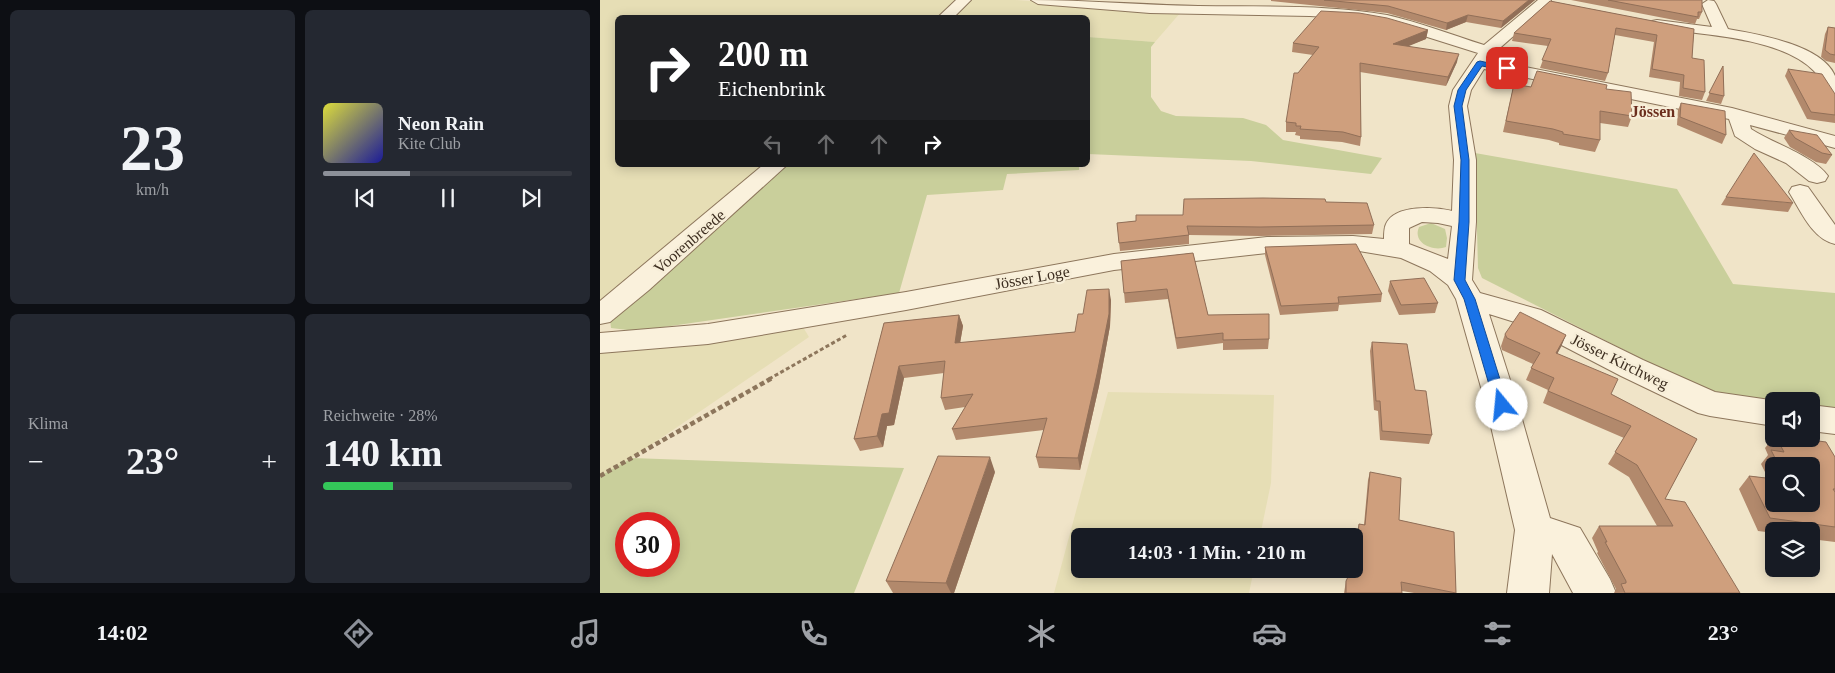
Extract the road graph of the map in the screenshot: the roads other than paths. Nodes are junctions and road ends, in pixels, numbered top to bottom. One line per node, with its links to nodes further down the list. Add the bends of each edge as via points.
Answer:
1 (964, 0): 5 (street)
2 (1038, 0): 8 (street, via 1150,9 1358,16 1388,20)
3 (1549, 1): 8 (street)
4 (1709, 4): 7 (street)
5 (947, 15)
6 (1639, 20): 7 (street)
7 (1723, 34): 9 (street, via 1767,42 1804,55 1820,68)
8 (1483, 57): 10 (street); 15 (street, via 1462,90 1458,106 1465,160)
9 (1835, 90)
10 (1738, 116): 11 (street); 13 (street, via 1742,132 1793,159)
11 (1835, 142)
12 (774, 167): 19 (street, Voorenbreede)
13 (1817, 176)
14 (1800, 192): 16 (street, via 1823,227)
15 (1464, 222): 17 (street, via 1426,214 1408,217 1397,226); 18 (street)
16 (1835, 237)
17 (1396, 249): 18 (street, Jösser Loge, via 1439,265); 20 (street, Jösser Loge, via 1352,244 1267,245 1214,250 1114,262 708,334)
18 (1464, 289): 21 (street, Jösser Kirchweg, via 1531,317 1710,404); 24 (street, via 1502,405)
19 (600, 315)
20 (600, 343)
21 (1765, 412)
22 (1820, 419): 23 (street)
23 (1835, 421)
24 (1534, 530): 25 (street); 26 (street, via 1566,541)
25 (1528, 593)
26 (1596, 593)

